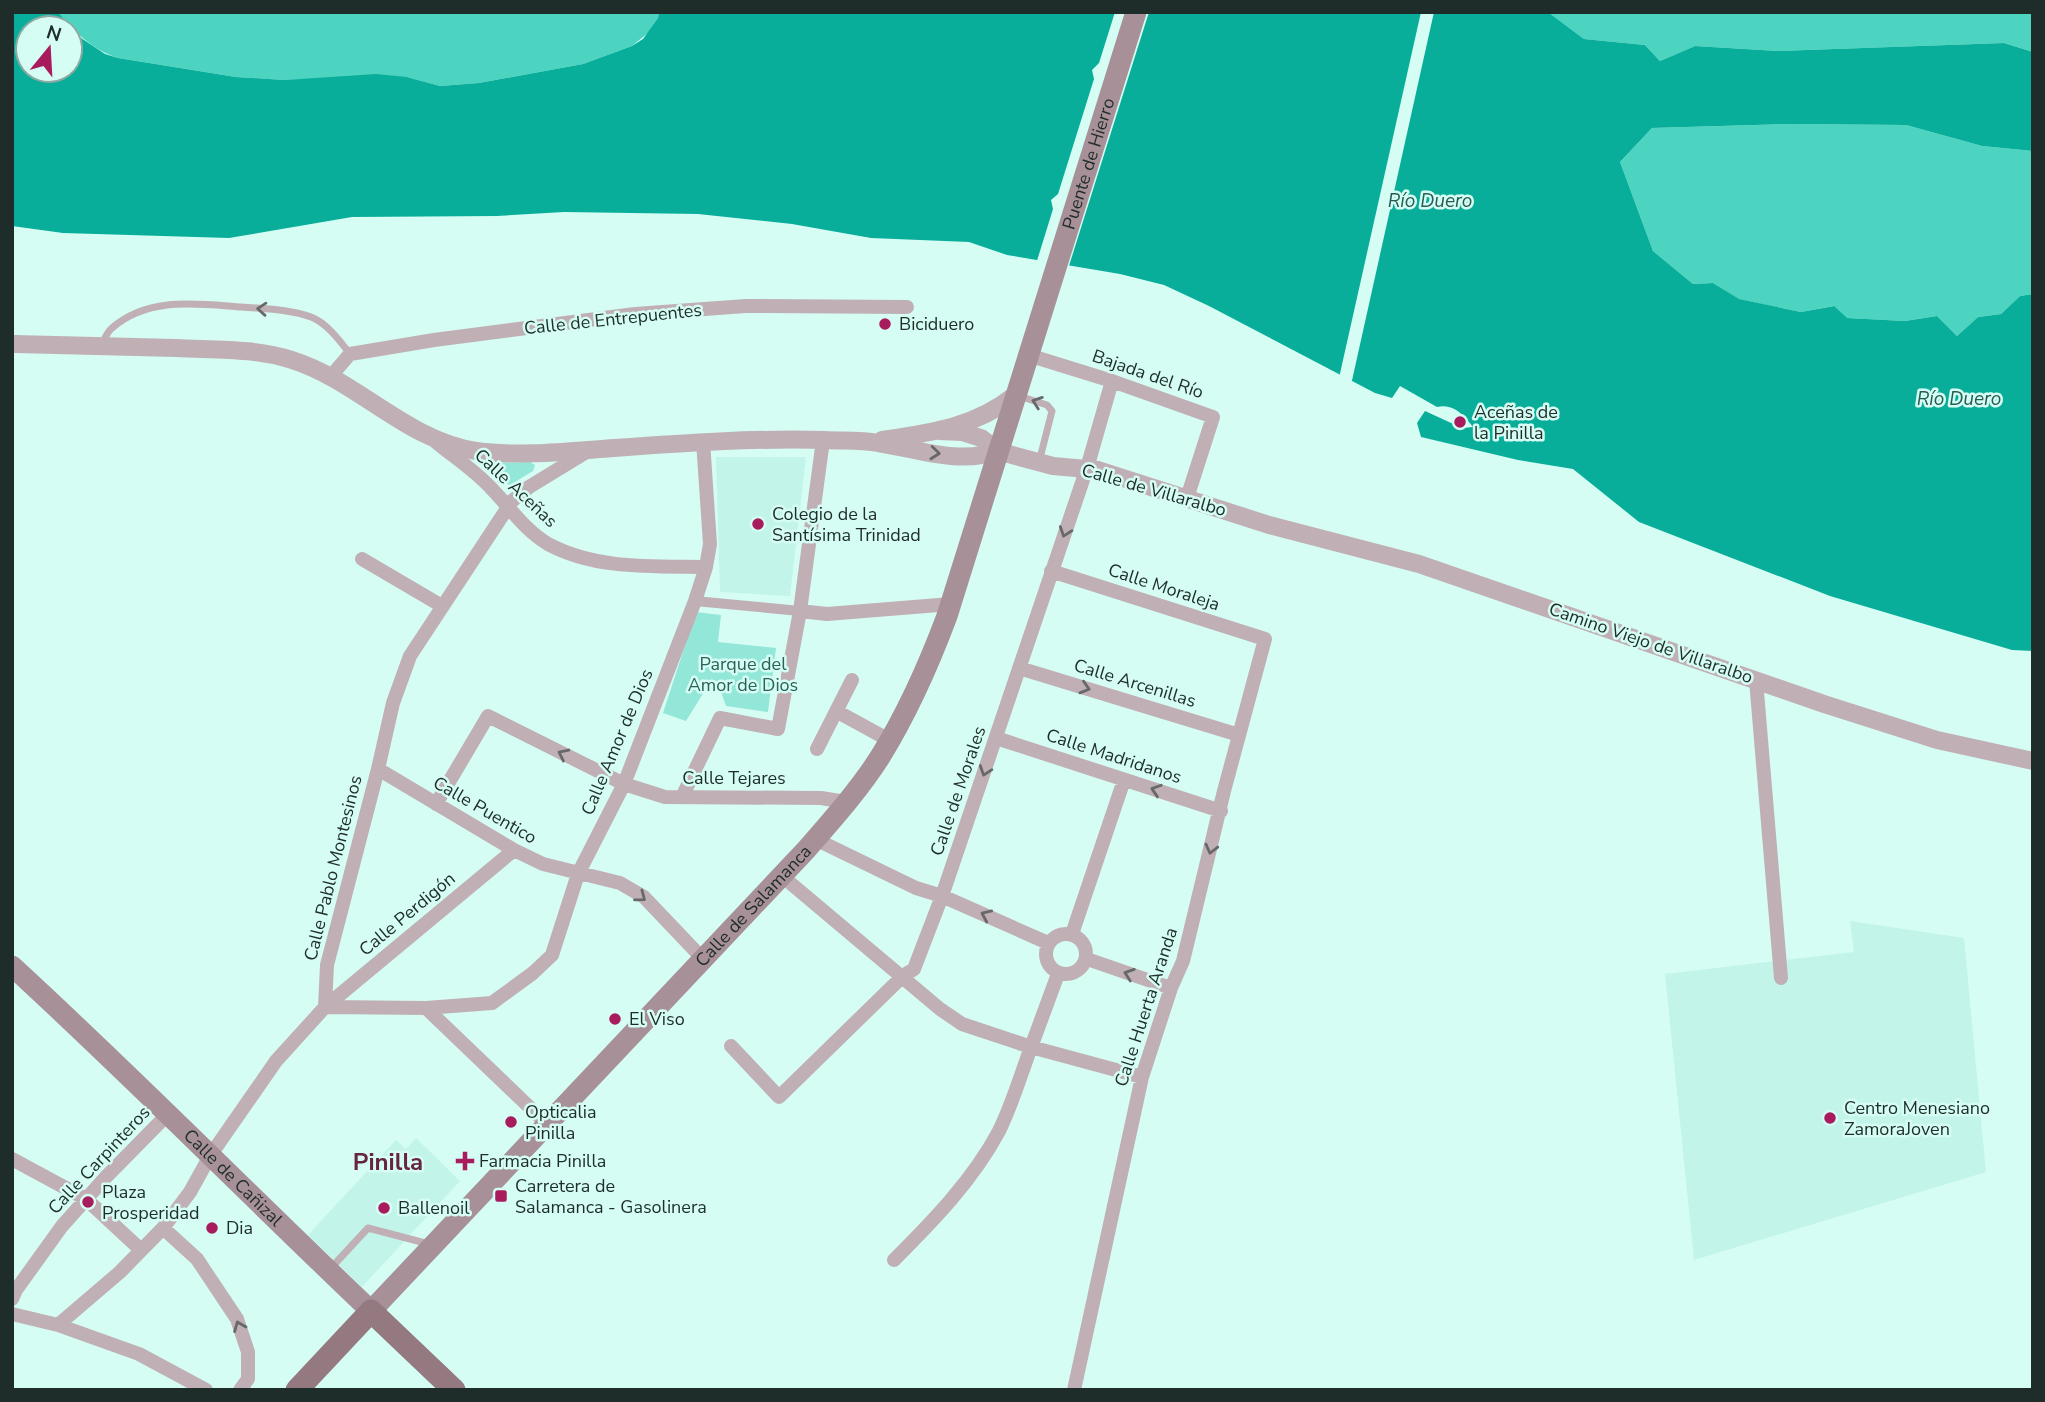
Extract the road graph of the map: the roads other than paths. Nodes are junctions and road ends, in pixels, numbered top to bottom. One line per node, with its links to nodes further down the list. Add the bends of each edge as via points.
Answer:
1 (1136, 12): 3 (main road, Puente de Hierro)
2 (907, 307): 6 (street, Calle de Entrepuentes, via 746,306 635,314)
3 (1040, 315): 7 (main road, Calle de Salamanca)
4 (12, 344): 5 (street)
5 (100, 346): 6 (lane, one-way to 5, via 338,337 313,318 277,310 197,304 159,305 133,314 111,329); 8 (street, via 264,353)
6 (350, 354): 8 (street)
7 (1028, 355): 9 (street, Bajada del Río); 10 (main road, Calle de Salamanca)
8 (331, 376): 12 (street)
9 (1112, 381): 19 (street, Calle de Morales); 20 (street, Bajada del Río, via 1213,416)
10 (1015, 395): 11 (street, via 985,415); 17 (main road, Calle de Salamanca); 18 (lane, one-way to 10, via 1052,411)
11 (939, 431): 15 (street); 17 (street, via 974,435)
12 (430, 437): 16 (street, via 486,452); 21 (street, Calle Aceñas, via 479,476)
13 (823, 440): 14 (street); 15 (street); 29 (street)
14 (703, 441): 16 (street); 24 (street, Calle Amor de Dios, via 710,544)
15 (872, 442): 17 (street, one-way to 17, via 964,457)
16 (592, 449): 21 (street, Calle Pablo Montesinos, via 529,487)
17 (998, 451): 18 (street, Calle de Villaralbo); 27 (main road, Calle de Salamanca)
18 (1038, 463): 19 (street, Calle de Villaralbo)
19 (1087, 468): 20 (street, Calle de Villaralbo); 25 (street, Calle de Morales, one-way to 25)
20 (1187, 498): 22 (street, Calle de Villaralbo)
21 (508, 507): 24 (street, Calle Aceñas, via 548,544 592,561); 28 (street, Calle Pablo Montesinos)
22 (1269, 525): 33 (street, Camino Viejo de Villaralbo, via 1441,571)
23 (362, 559): 28 (street)
24 (706, 567): 26 (street, Calle Amor de Dios)
25 (1051, 570): 30 (street, Calle Moraleja); 31 (street, Calle de Morales)
26 (695, 601): 29 (street); 42 (street, Calle Amor de Dios)
27 (951, 604): 29 (street, via 827,614); 37 (main road, Calle de Salamanca, via 927,668)
28 (442, 606): 40 (street, Calle Pablo Montesinos, via 410,656 393,703)
29 (800, 611): 43 (street, via 778,729 720,718)
30 (1265, 639): 35 (street, Calle Huerta Aranda)
31 (1019, 668): 35 (street, Calle Arcenillas, one-way to 35); 36 (street, Calle de Morales)
32 (852, 680): 34 (street)
33 (1756, 680): 39 (street, Camino Viejo de Villaralbo, via 1937,740); 59 (street)
34 (836, 710): 37 (street); 38 (street)
35 (1239, 735): 46 (street, Calle Huerta Aranda)
36 (996, 738): 41 (street, Calle Madridanos); 51 (street, Calle de Morales, one-way to 51)
37 (889, 740): 44 (main road, Calle de Salamanca)
38 (817, 749)
39 (2033, 761)
40 (378, 769): 45 (street, Calle Puentico); 61 (street, Calle Pablo Montesinos, via 327,965)
41 (1124, 780): 46 (street, Calle Madridanos, one-way to 41); 52 (street)
42 (624, 784): 43 (street, Calle Tejares, via 665,797); 45 (street, Calle Tejares, one-way to 45, via 488,716); 49 (street, Calle Amor de Dios)
43 (681, 797): 44 (street, Calle Tejares)
44 (846, 802): 47 (main road, Calle de Salamanca)
45 (436, 804): 48 (street, Calle Puentico)
46 (1221, 811): 60 (street, Calle Huerta Aranda, one-way to 60, via 1183,961)
47 (816, 839): 50 (main road, Calle de Salamanca); 51 (street)
48 (514, 850): 49 (street, Calle Puentico); 61 (street, Calle Perdigón)
49 (578, 874): 54 (street, Calle Puentico, one-way to 54, via 620,883 644,897); 62 (street, Calle Amor de Dios, via 552,955 533,973 492,1003)
50 (782, 876): 54 (main road, Calle de Salamanca); 58 (street)
51 (942, 896): 53 (street, one-way to 51); 58 (street, Calle de Morales, via 914,969)
52 (1072, 934): 53 (street, via 1059,935); 55 (street, via 1084,944)
53 (1048, 943): 57 (street, via 1045,955)
54 (703, 959): 67 (main road, Calle de Salamanca)
55 (1087, 959): 57 (street, via 1076,974); 60 (street, one-way to 55)
56 (12, 966): 66 (main road, Calle de Cañizal)
57 (1058, 974): 64 (street)
58 (903, 976): 63 (street, Calle de Morales, via 779,1097); 64 (street, via 961,1024)
59 (1781, 978)
60 (1171, 988): 65 (street, Calle Huerta Aranda)
61 (326, 1007): 62 (street, Calle Amor de Dios); 68 (street, via 276,1061)
62 (426, 1008): 67 (street)
63 (731, 1046)
64 (1031, 1047): 65 (street); 74 (street, via 1014,1098 982,1159 946,1206)
65 (1142, 1077): 84 (street, Calle Huerta Aranda)
66 (167, 1115): 68 (main road, Calle de Cañizal); 70 (street, Calle Carpinteros)
67 (547, 1124): 72 (main road, Calle de Salamanca)
68 (210, 1156): 71 (street); 75 (main road, Calle de Cañizal)
69 (12, 1159): 70 (street)
70 (86, 1199): 73 (street); 76 (street, Calle Carpinteros)
71 (163, 1228): 73 (street); 81 (street, one-way to 71, via 248,1378 248,1352 237,1319 197,1259)
72 (433, 1245): 75 (lane, via 368,1228); 77 (main road, Calle de Salamanca)
73 (141, 1250): 79 (street)
74 (894, 1260)
75 (329, 1270): 77 (main road, Calle de Cañizal)
76 (12, 1300)
77 (371, 1311): 82 (main road, Calle de Salamanca); 83 (main road, Calle de Cañizal)
78 (14, 1318): 79 (street)
79 (58, 1325): 80 (street, via 139,1354)
80 (206, 1390)
81 (240, 1390)
82 (297, 1390)
83 (454, 1390)
84 (1074, 1390)

